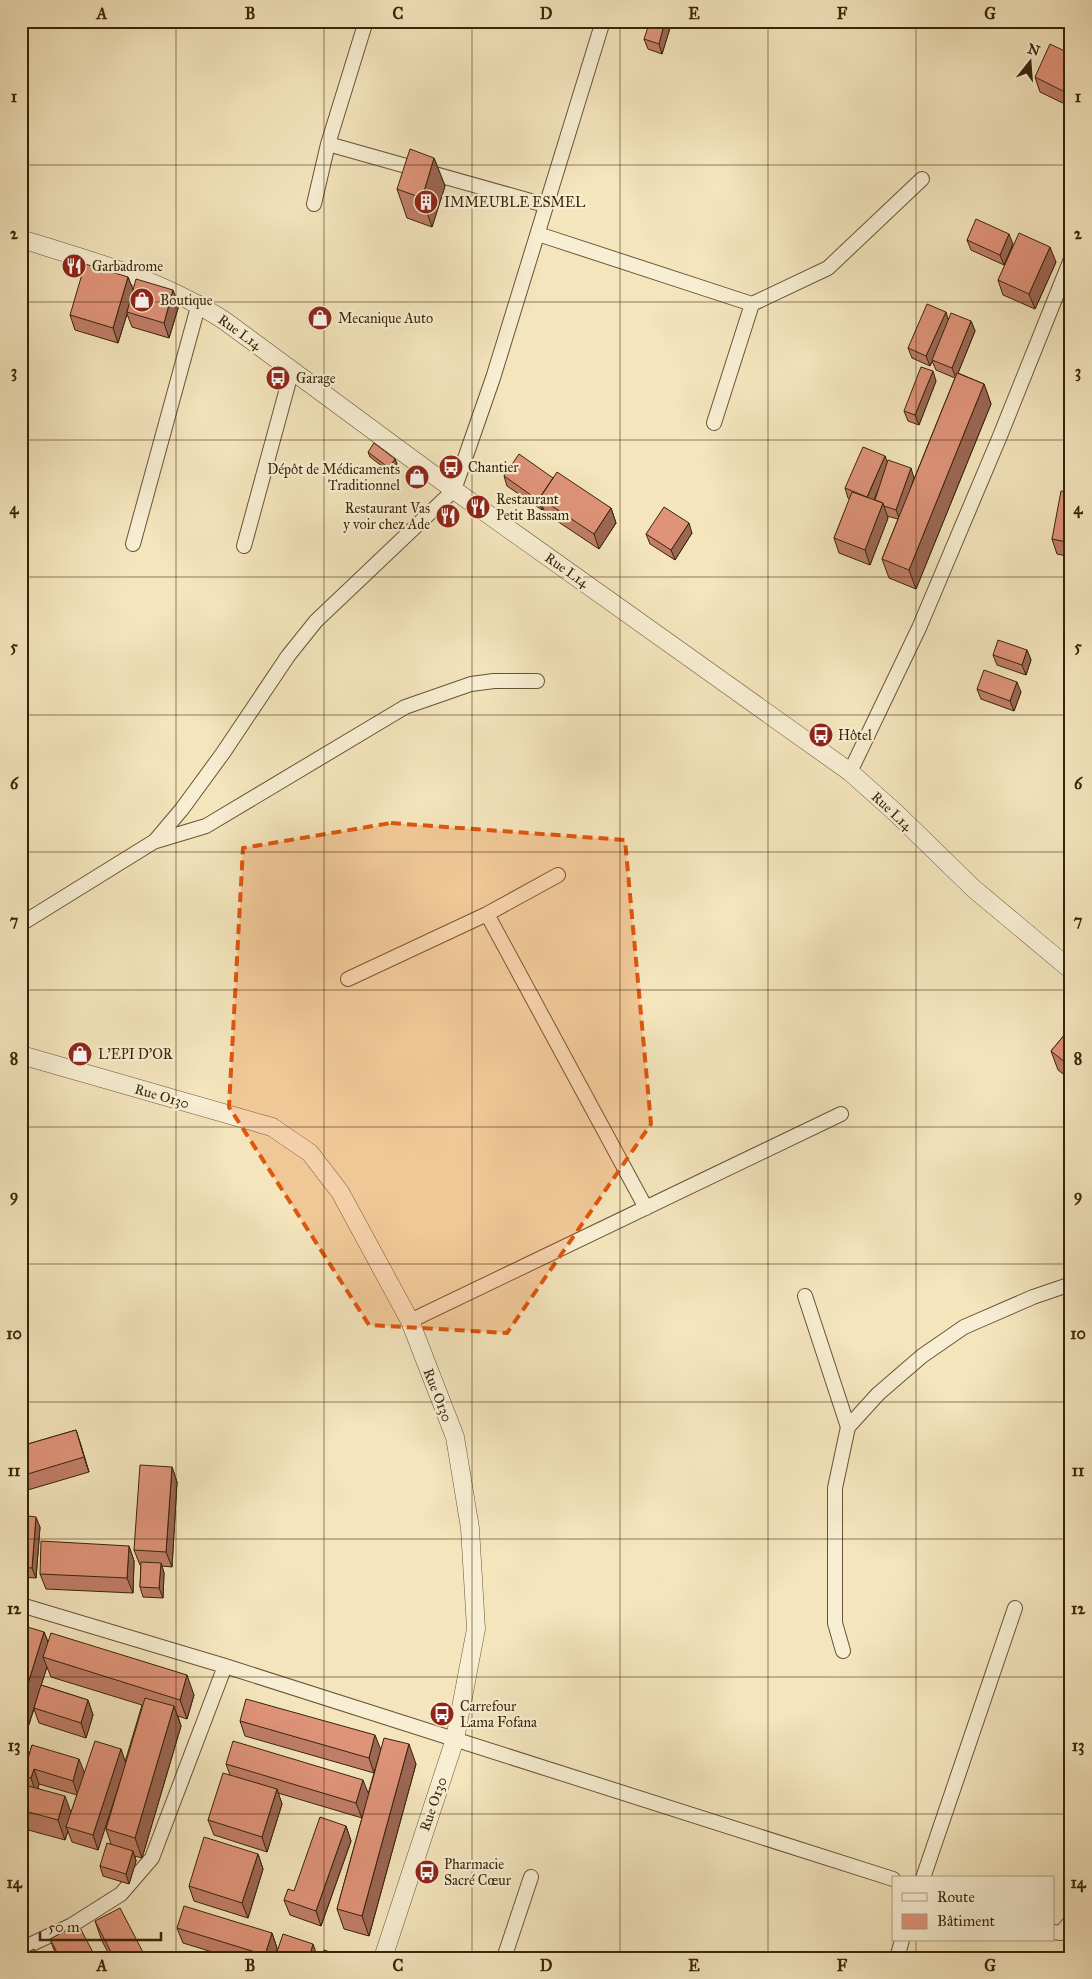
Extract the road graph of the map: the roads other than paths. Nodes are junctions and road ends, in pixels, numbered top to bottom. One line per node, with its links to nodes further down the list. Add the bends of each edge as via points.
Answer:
1 (366, 21): 5 (street)
2 (603, 21): 8 (street)
3 (715, 21): 4 (street)
4 (740, 21)
5 (328, 144): 7 (street); 8 (street)
6 (922, 179): 13 (street, via 828,268)
7 (314, 204)
8 (545, 205): 9 (street)
9 (538, 234): 13 (street); 16 (street)
10 (21, 238): 12 (street, Rue L14, via 138,276)
11 (1071, 259): 20 (street, via 918,628)
12 (198, 303): 14 (street, Rue L14); 17 (street)
13 (752, 304): 15 (street)
14 (292, 370): 16 (street, Rue L14); 18 (street)
15 (714, 423)
16 (454, 490): 20 (street, Rue L14); 21 (street, via 316,621 288,656 188,801)
17 (133, 544)
18 (244, 546)
19 (538, 681): 21 (street, via 471,684 405,706 206,826)
20 (850, 772): 25 (street, Rue L14, via 974,889)
21 (155, 841): 24 (street)
22 (558, 875): 23 (street)
23 (488, 914): 26 (street); 29 (street)
24 (21, 924)
25 (1071, 970)
26 (348, 979)
27 (21, 1055): 32 (street, Rue O130, via 272,1127 310,1153 340,1192)
28 (841, 1114): 29 (street)
29 (646, 1208): 32 (street)
30 (1071, 1284): 33 (street, via 964,1327 922,1356 878,1394)
31 (805, 1296): 33 (street)
32 (410, 1321): 38 (street, Rue O130, via 454,1437 470,1528 476,1629)
33 (848, 1427): 36 (street, via 835,1488 836,1623)
34 (21, 1605): 37 (street)
35 (1015, 1608): 39 (street)
36 (843, 1651)
37 (224, 1666): 38 (street); 45 (street, via 152,1858 121,1894 72,1925)
38 (455, 1739): 41 (street); 46 (street, Rue O130)
39 (924, 1876)
40 (531, 1878): 47 (street)
41 (892, 1879)
42 (1071, 1921): 43 (street, via 1061,1933)
43 (1054, 1932)
44 (901, 1942): 48 (street)
45 (21, 1949)
46 (383, 1958)
47 (504, 1958)
48 (896, 1958)

